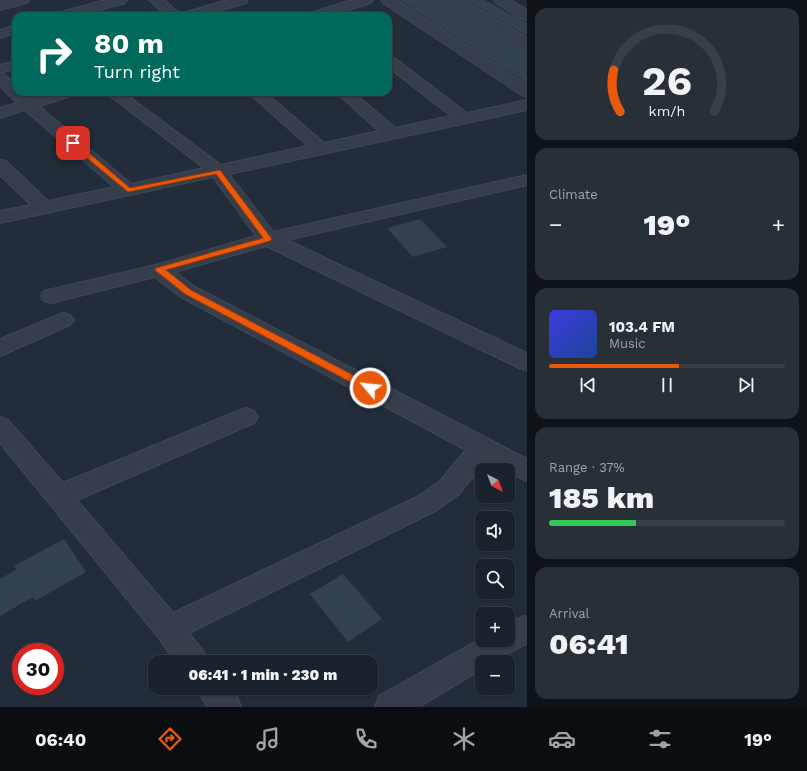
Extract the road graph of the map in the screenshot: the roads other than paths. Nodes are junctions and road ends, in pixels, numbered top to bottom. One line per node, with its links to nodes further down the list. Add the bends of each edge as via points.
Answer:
1 (22, 0): 9 (street)
2 (120, 0): 10 (street)
3 (156, 0): 11 (street)
4 (241, 0): 12 (street)
5 (366, 0): 13 (street)
6 (388, 0): 23 (street)
7 (455, 0): 17 (street)
8 (501, 0): 14 (street)
9 (0, 6)
10 (77, 12)
11 (170, 12)
12 (200, 12)
13 (332, 12)
14 (527, 16)
15 (12, 30): 16 (street)
16 (0, 34)
17 (527, 44)
18 (392, 63): 32 (street)
19 (12, 66): 20 (street)
20 (0, 69)
21 (0, 78): 22 (street)
22 (12, 90)
23 (527, 92)
24 (19, 96): 29 (street)
25 (56, 96): 29 (street)
26 (118, 96): 36 (street)
27 (260, 96): 34 (street)
28 (349, 96): 33 (street)
29 (28, 105): 31 (street); 38 (street)
30 (527, 105): 32 (street)
31 (0, 113)
32 (465, 119): 33 (street)
33 (392, 134): 34 (street)
34 (320, 149): 36 (street)
35 (0, 165): 39 (street)
36 (218, 171): 38 (street); 41 (street)
37 (527, 180): 41 (street)
38 (128, 190): 39 (street)
39 (44, 208): 40 (street)
40 (0, 217)
41 (268, 239): 42 (street); 46 (street)
42 (159, 270): 43 (street); 49 (street, via 188,292)
43 (50, 296)
44 (63, 320): 45 (street)
45 (0, 348)
46 (527, 362)
47 (246, 417): 51 (street)
48 (0, 426): 51 (street)
49 (482, 448): 50 (street); 52 (street, via 449,488 428,503)
50 (527, 471)
51 (58, 496): 52 (street)
52 (169, 629): 54 (street)
53 (494, 647): 57 (street)
54 (188, 655)
55 (217, 695): 56 (street)
56 (226, 707)
57 (390, 707)

